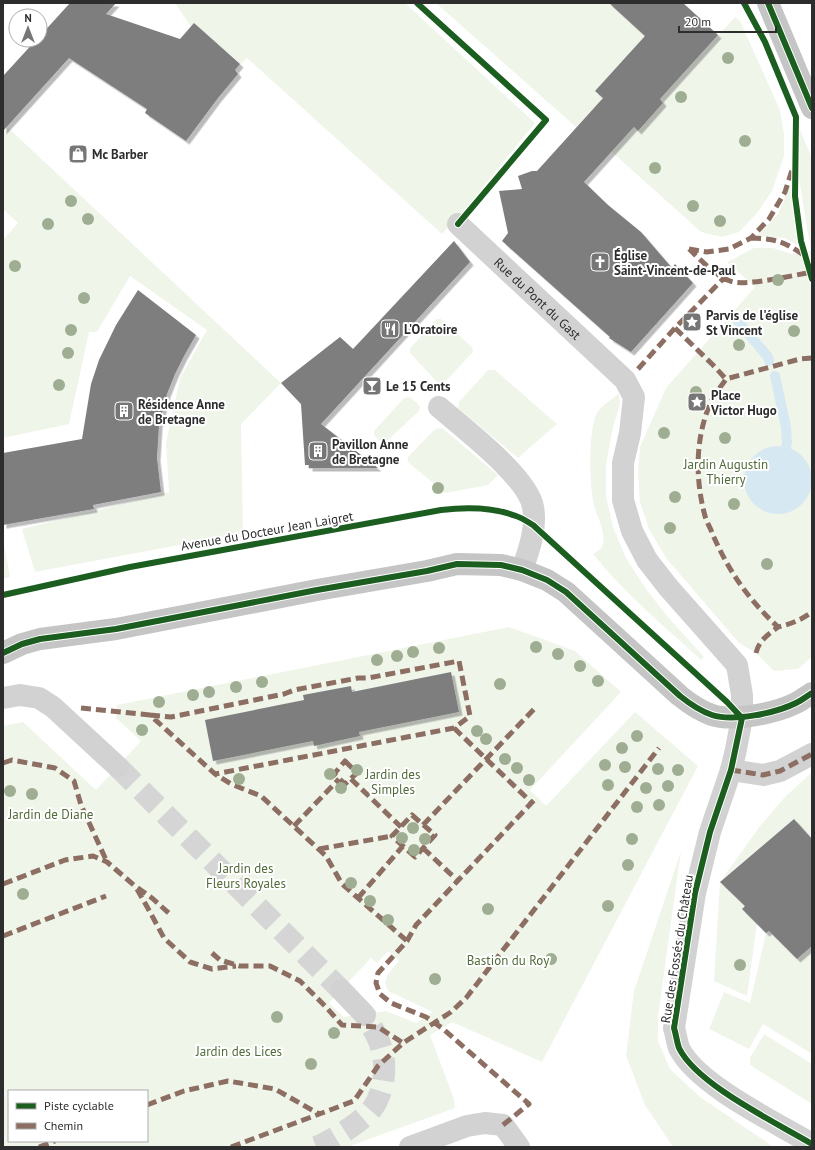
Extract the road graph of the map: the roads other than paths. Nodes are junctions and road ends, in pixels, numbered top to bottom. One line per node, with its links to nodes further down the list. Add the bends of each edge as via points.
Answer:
1 (768, 3): 2 (main road)
2 (812, 108)
3 (458, 224): 9 (street, Rue du Pont du Gast, via 625,380 634,397 623,464 623,500 632,531 647,560 668,587 737,665 742,695)
4 (439, 407): 5 (street, via 508,467 528,493 533,505 533,525 531,546)
5 (522, 570): 6 (main road, via 501,565 457,564 116,629 40,639); 9 (main road, via 547,580 566,592 692,706 713,715)
6 (3, 653)
7 (812, 693): 9 (main road, via 796,703 764,714)
8 (3, 698): 11 (street, via 20,695 39,698 53,707)
9 (742, 718): 12 (street, Rue des Fossés du Château)
10 (812, 754): 12 (street, via 780,772 763,775)
11 (118, 767)
12 (731, 770): 15 (street, Rue des Fossés du Château, via 710,832 694,893 674,1028 679,1048 693,1067 725,1093)
13 (341, 990): 14 (street)
14 (365, 1015)
15 (812, 1144)
16 (410, 1147): 17 (street, via 467,1126 485,1123 503,1125)
17 (519, 1147)

